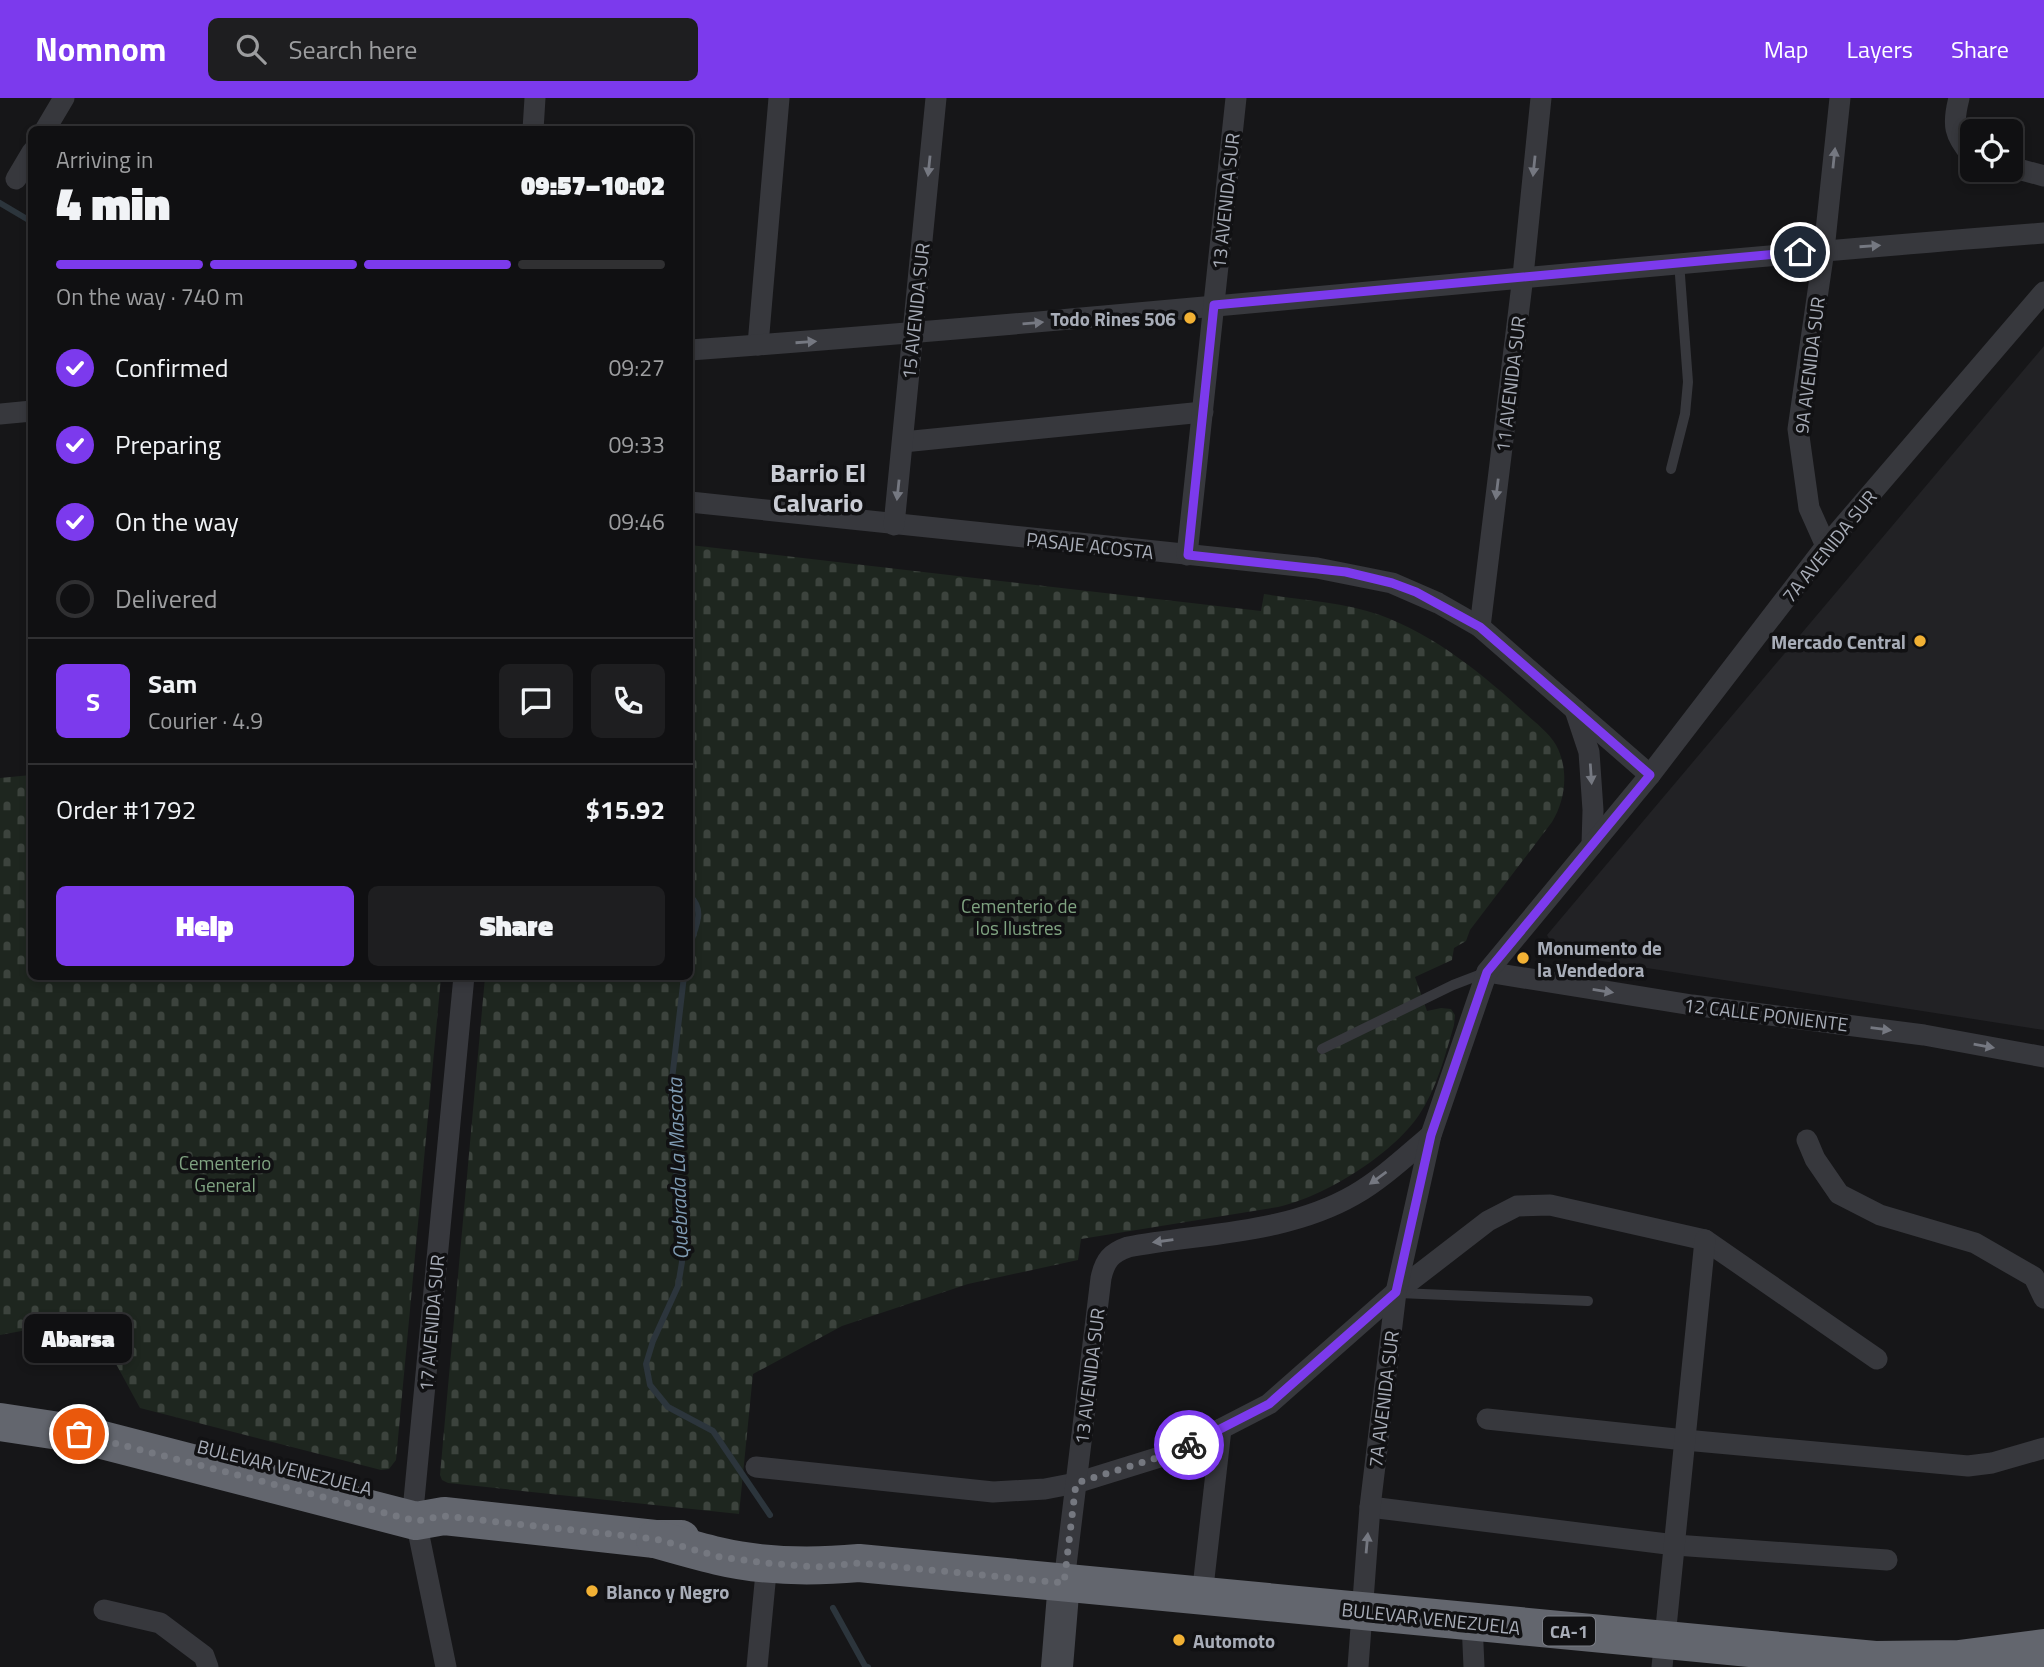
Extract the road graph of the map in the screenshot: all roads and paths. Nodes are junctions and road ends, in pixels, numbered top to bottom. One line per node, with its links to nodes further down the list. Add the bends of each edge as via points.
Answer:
1 (64, 98): 9 (street)
2 (536, 98): 10 (street)
3 (779, 98): 23 (street)
4 (936, 98): 22 (street, 15 AVENIDA SUR, one-way to 22)
5 (1236, 98): 21 (street, 13 AVENIDA SUR)
6 (1541, 98): 19 (street, 11 AVENIDA SUR, one-way to 19)
7 (1840, 98): 17 (street, 9A AVENIDA SUR, one-way to 7)
8 (1959, 98): 11 (street, via 1954,117)
9 (47, 126)
10 (533, 126)
11 (1960, 142)
12 (28, 158): 15 (street)
13 (2023, 170): 14 (street)
14 (2044, 176)
15 (16, 178)
16 (2044, 233): 17 (street, one-way to 16)
17 (1824, 250): 18 (street); 32 (street, 9A AVENIDA SUR, via 1798,429 1809,508)
18 (1679, 262): 19 (street); 29 (lane, via 1688,382)
19 (1523, 276): 21 (street); 34 (street, 11 AVENIDA SUR, one-way to 34)
20 (2044, 292): 32 (street, 7A AVENIDA SUR)
21 (1214, 305): 22 (street, one-way to 21); 26 (street, 13 AVENIDA SUR)
22 (913, 334): 23 (street, one-way to 22); 28 (street, 15 AVENIDA SUR)
23 (758, 345): 24 (street)
24 (693, 350)
25 (28, 411): 27 (street)
26 (1203, 412): 28 (street); 33 (street, 13 AVENIDA SUR)
27 (0, 414)
28 (903, 442): 31 (street, 15 AVENIDA SUR, one-way to 31)
29 (1671, 469)
30 (693, 502): 31 (street, PASAJE ACOSTA)
31 (894, 524): 33 (street, PASAJE ACOSTA)
32 (1826, 546): 36 (street, 7A AVENIDA SUR)
33 (1188, 555): 34 (street, PASAJE ACOSTA, via 1370,577 1416,592)
34 (1480, 627): 35 (street, PASAJE ACOSTA)
35 (1574, 708): 36 (street, PASAJE ACOSTA); 37 (street, one-way to 37, via 1589,752)
36 (1650, 775): 37 (street, 7A AVENIDA SUR)
37 (1592, 845): 38 (street, 7A AVENIDA SUR)
38 (1487, 972): 40 (lane); 41 (street, 12 CALLE PONIENTE, one-way to 41, via 1683,1004 1924,1035); 42 (street, 7A AVENIDA SUR)
39 (464, 980): 58 (street, 17 AVENIDA SUR)
40 (1322, 1049)
41 (2044, 1057)
42 (1431, 1135): 45 (street, 7A AVENIDA SUR); 56 (street, 13 AVENIDA SUR, one-way to 56, via 1354,1195 1319,1211 1268,1226 1128,1247 1112,1254 1101,1278)
43 (1807, 1140): 46 (street, via 1839,1194 1880,1215 1975,1244 2034,1278)
44 (1704, 1241): 45 (street, via 1549,1205 1517,1206 1488,1220); 48 (street); 53 (street)
45 (1396, 1292): 47 (lane); 52 (street, via 1269,1404); 57 (street, 7A AVENIDA SUR)
46 (2044, 1298)
47 (1588, 1301)
48 (1877, 1359)
49 (0, 1402): 58 (highway, BULEVAR VENEZUELA / CA-1, via 78,1415)
50 (1487, 1419): 53 (street)
51 (0, 1422): 58 (highway, BULEVAR VENEZUELA / CA-1, via 79,1434)
52 (1221, 1429): 56 (street, via 1176,1452); 65 (street)
53 (1685, 1440): 54 (street, via 1968,1466); 60 (street)
54 (2044, 1448)
55 (756, 1467): 56 (street, via 993,1492)
56 (1076, 1483): 64 (street, 13 AVENIDA SUR)
57 (1370, 1507): 60 (street); 67 (street, 7A AVENIDA SUR, one-way to 57)
58 (424, 1512): 59 (highway, BULEVAR VENEZUELA / CA-1); 72 (street, 17 AVENIDA SUR)
59 (656, 1539): 62 (highway, BULEVAR VENEZUELA / CA-1, via 720,1557); 63 (highway, BULEVAR VENEZUELA / CA-1, via 821,1550)
60 (1675, 1545): 61 (street); 70 (street)
61 (1888, 1560)
62 (767, 1563): 63 (highway, BULEVAR VENEZUELA / CA-1, via 817,1567); 73 (street)
63 (859, 1563): 64 (highway, BULEVAR VENEZUELA / CA-1)
64 (1064, 1583): 65 (highway, BULEVAR VENEZUELA / CA-1); 74 (street, 13 AVENIDA SUR)
65 (1202, 1597): 67 (highway, BULEVAR VENEZUELA / CA-1)
66 (104, 1611): 71 (street, via 160,1623 204,1656)
67 (1362, 1611): 68 (highway, BULEVAR VENEZUELA / CA-1); 75 (street, 7A AVENIDA SUR)
68 (1472, 1622): 70 (highway, BULEVAR VENEZUELA / CA-1); 76 (street)
69 (2044, 1648): 70 (highway, BULEVAR VENEZUELA / CA-1, via 1959,1659)
70 (1664, 1654)
71 (208, 1667)
72 (446, 1667)
73 (757, 1667)
74 (1057, 1667)
75 (1358, 1667)
76 (1474, 1667)

